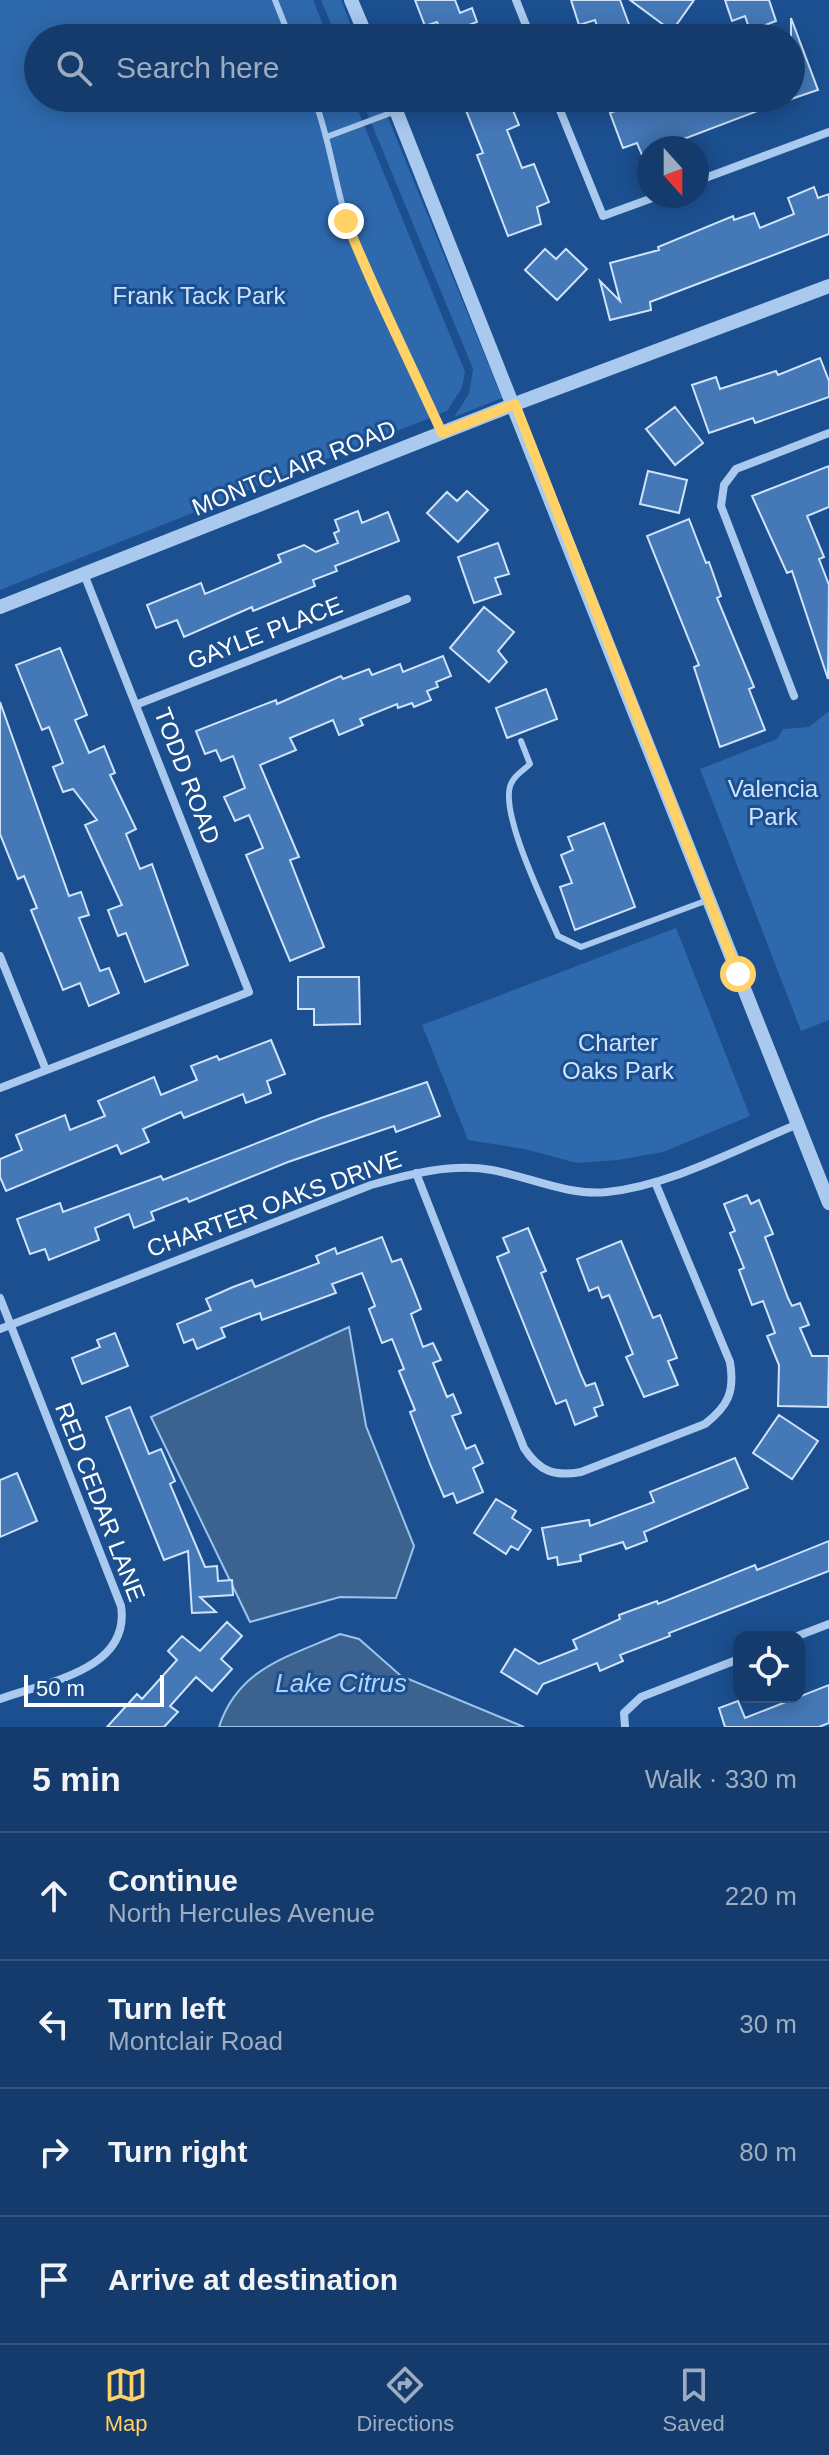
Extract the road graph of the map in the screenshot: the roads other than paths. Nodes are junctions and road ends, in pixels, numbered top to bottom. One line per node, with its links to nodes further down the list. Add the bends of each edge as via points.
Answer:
1 (275, 0): 4 (lane)
2 (351, 0): 5 (street)
3 (516, 0): 6 (street)
4 (284, 24)
5 (361, 24)
6 (525, 24)
7 (320, 112): 12 (lane)
8 (378, 112): 12 (lane)
9 (397, 112): 16 (street)
10 (561, 112): 14 (street, via 603,216)
11 (829, 132): 13 (street)
12 (329, 136): 17 (lane, via 346,221)
13 (709, 177)
14 (637, 204)
15 (828, 288): 16 (street, MONTCLAIR ROAD)
16 (515, 404): 17 (street, MONTCLAIR ROAD); 25 (street)
17 (442, 433): 19 (street, MONTCLAIR ROAD)
18 (829, 433): 22 (street, via 736,469 724,485 721,506)
19 (84, 574): 21 (street, MONTCLAIR ROAD); 23 (street, TODD ROAD)
20 (407, 599): 23 (street, GAYLE PLACE)
21 (0, 607)
22 (794, 696)
23 (138, 704): 27 (street, TODD ROAD, via 249,992)
24 (521, 741): 25 (lane, via 530,764 512,781 507,798 558,936 581,947)
25 (708, 900): 29 (street)
26 (0, 956): 27 (street)
27 (46, 1070): 28 (street)
28 (0, 1088)
29 (798, 1124): 31 (street, CHARTER OAKS DRIVE); 32 (street)
30 (416, 1173): 31 (street, CHARTER OAKS DRIVE, via 492,1170 551,1186 605,1192); 31 (street, via 524,1448 550,1473 581,1472 705,1424 731,1397 730,1362); 34 (street, CHARTER OAKS DRIVE, via 371,1185)
31 (655, 1182)
32 (829, 1203)
33 (0, 1298): 34 (street, RED CEDAR LANE)
34 (11, 1325): 35 (street, CHARTER OAKS DRIVE); 39 (street, RED CEDAR LANE, via 124,1621 121,1636 95,1664)
35 (0, 1329)
36 (829, 1624): 37 (street)
37 (805, 1633)
38 (733, 1661): 40 (street, via 641,1697 624,1713)
39 (0, 1699)
40 (625, 1727)

